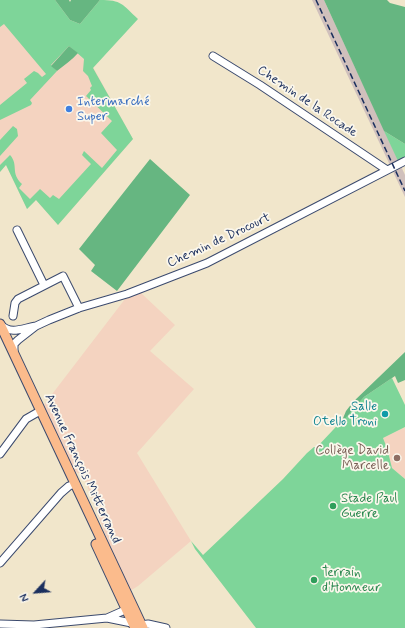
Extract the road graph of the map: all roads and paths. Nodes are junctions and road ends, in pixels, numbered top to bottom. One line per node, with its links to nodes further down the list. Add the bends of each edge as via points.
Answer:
1 (213, 56): 3 (street, Chemin de la Rocade)
2 (405, 161): 3 (street, Chemin de Drocourt)
3 (387, 170): 6 (street, Chemin de Drocourt, via 206,263 127,294)
4 (17, 230): 5 (street)
5 (44, 285): 6 (street, via 63,276); 7 (street, via 18,299)
6 (79, 308): 9 (street, Chemin de Drocourt)
7 (13, 316)
8 (0, 324): 10 (street, via 5,329); 11 (main road, Avenue François Mitterrand)
9 (36, 326): 10 (street, Chemin de Drocourt); 12 (street, Chemin de Drocourt)
10 (14, 331): 11 (street)
11 (2, 337): 12 (street); 13 (main road, Avenue François Mitterrand); 14 (main road, Avenue François Mitterrand)
12 (18, 340): 13 (street, via 14,344)
13 (14, 353): 14 (main road, Avenue François Mitterrand)
14 (38, 412): 15 (street, via 26,419); 16 (main road, Avenue François Mitterrand)
15 (0, 454)
16 (72, 485): 17 (street); 18 (main road, Avenue François Mitterrand); 21 (main road, Avenue François Mitterrand)
17 (0, 563)
18 (125, 610): 19 (street); 21 (main road, Avenue François Mitterrand)
19 (107, 618): 21 (street); 22 (street)
20 (0, 624): 22 (street)
21 (138, 624): 23 (street)
22 (14, 626)
23 (166, 628)

